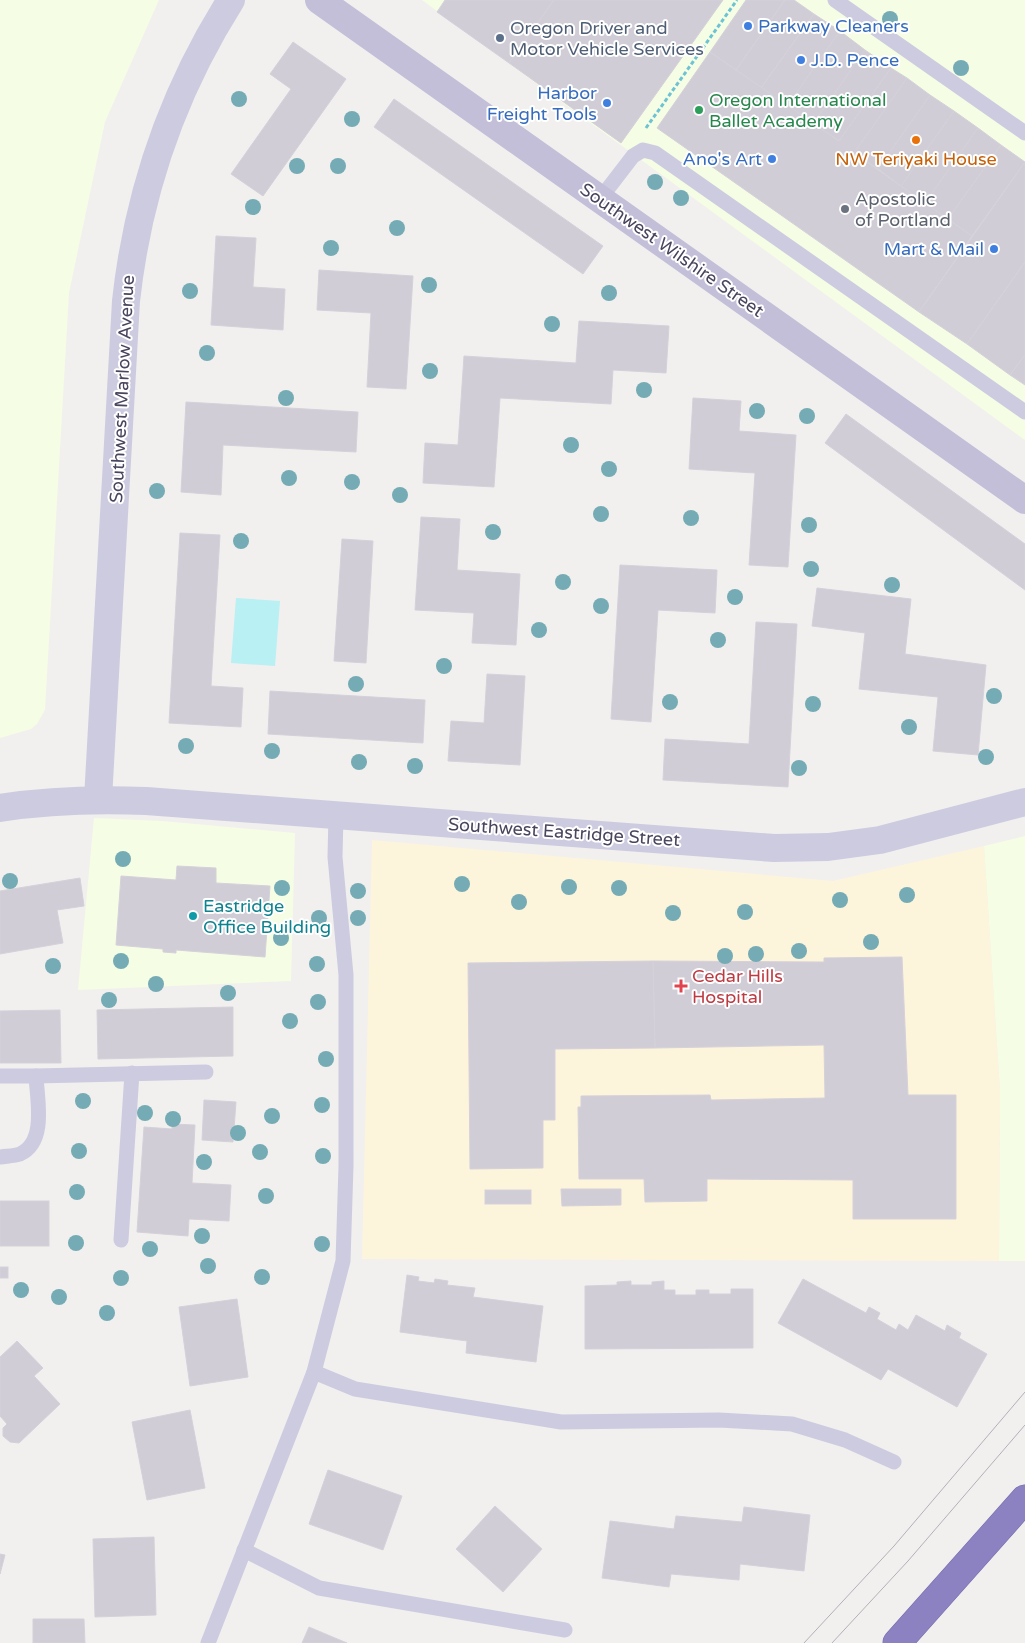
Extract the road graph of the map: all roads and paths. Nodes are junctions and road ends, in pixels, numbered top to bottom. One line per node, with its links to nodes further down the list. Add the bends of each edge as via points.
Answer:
1 (231, 0): 10 (street, Southwest Marlow Avenue, via 178,96 151,170 131,259)
2 (319, 0): 7 (street, Southwest Wilshire Street)
3 (737, 0): 6 (path, via 642,134)
4 (834, 0): 5 (lane)
5 (1025, 133)
6 (642, 150): 7 (lane, via 632,156); 8 (lane, via 656,153)
7 (600, 199): 9 (street, Southwest Wilshire Street)
8 (1025, 412)
9 (1025, 500)
10 (98, 799): 12 (street, Southwest Eastridge Street, via 48,801); 13 (street, Southwest Eastridge Street)
11 (1025, 802): 13 (street, Southwest Eastridge Street, via 880,840 828,847 774,848)
12 (0, 808)
13 (336, 815): 20 (lane, via 335,857 346,975 343,1261)
14 (206, 1072): 15 (lane)
15 (132, 1073): 17 (lane); 19 (lane)
16 (0, 1076): 17 (lane)
17 (36, 1076): 18 (lane, via 38,1125 35,1136 28,1148 19,1154)
18 (0, 1157)
19 (121, 1240)
20 (314, 1372): 21 (lane, via 355,1389 561,1422 719,1420 792,1424 845,1440); 23 (lane)
21 (894, 1462)
22 (1025, 1499): 26 (highway)
23 (244, 1550): 24 (lane, via 319,1588); 25 (lane)
24 (565, 1630)
25 (208, 1643)
26 (897, 1643)

